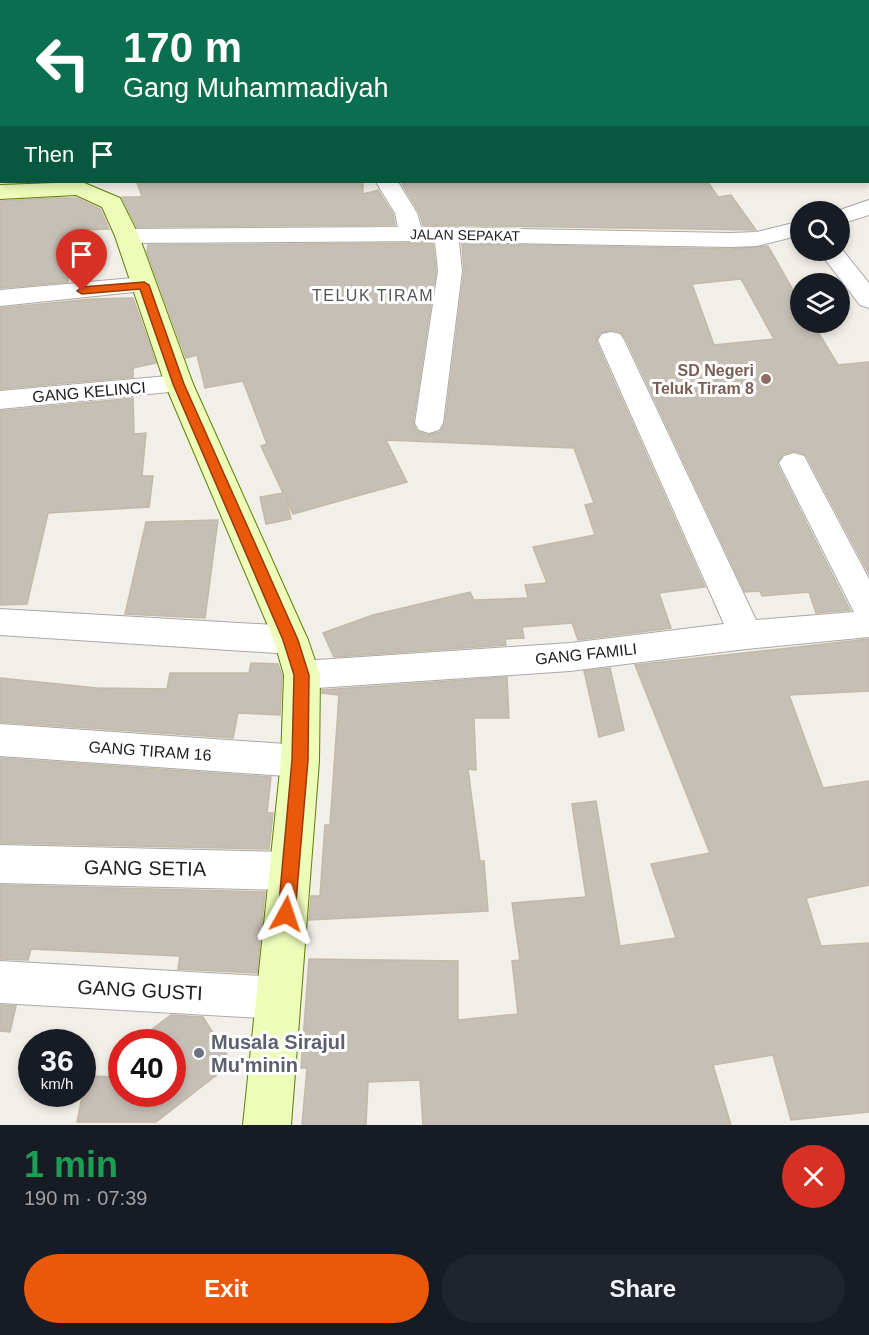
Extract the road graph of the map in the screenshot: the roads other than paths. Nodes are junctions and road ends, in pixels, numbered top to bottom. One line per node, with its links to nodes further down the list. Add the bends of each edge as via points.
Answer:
1 (388, 183): 7 (street, via 406,213)
2 (82, 185): 3 (street); 9 (street, via 112,203)
3 (0, 192)
4 (869, 207): 5 (street)
5 (850, 214)
6 (790, 230): 8 (street, JALAN SEPAKAT, via 730,240)
7 (411, 234): 8 (street, JALAN SEPAKAT); 9 (street, JALAN SEPAKAT)
8 (446, 235): 17 (street, via 450,271)
9 (127, 236): 11 (street)
10 (839, 261): 13 (street)
11 (144, 285): 12 (street); 15 (street)
12 (0, 298)
13 (869, 300)
14 (611, 340): 22 (street)
15 (178, 384): 16 (street, GANG KELINCI); 23 (street)
16 (0, 400)
17 (429, 423)
18 (794, 463): 19 (street)
19 (869, 610)
20 (0, 622): 23 (street)
21 (869, 624): 22 (street, GANG FAMILI)
22 (746, 635): 24 (street, GANG FAMILI, via 570,657)
23 (291, 640): 24 (street)
24 (302, 675): 26 (street)
25 (0, 740): 26 (street, GANG TIRAM 16)
26 (300, 760): 28 (street)
27 (0, 864): 28 (street, GANG SETIA)
28 (290, 871): 30 (street)
29 (0, 982): 30 (street, GANG GUSTI)
30 (279, 998): 31 (street)
31 (267, 1125)

